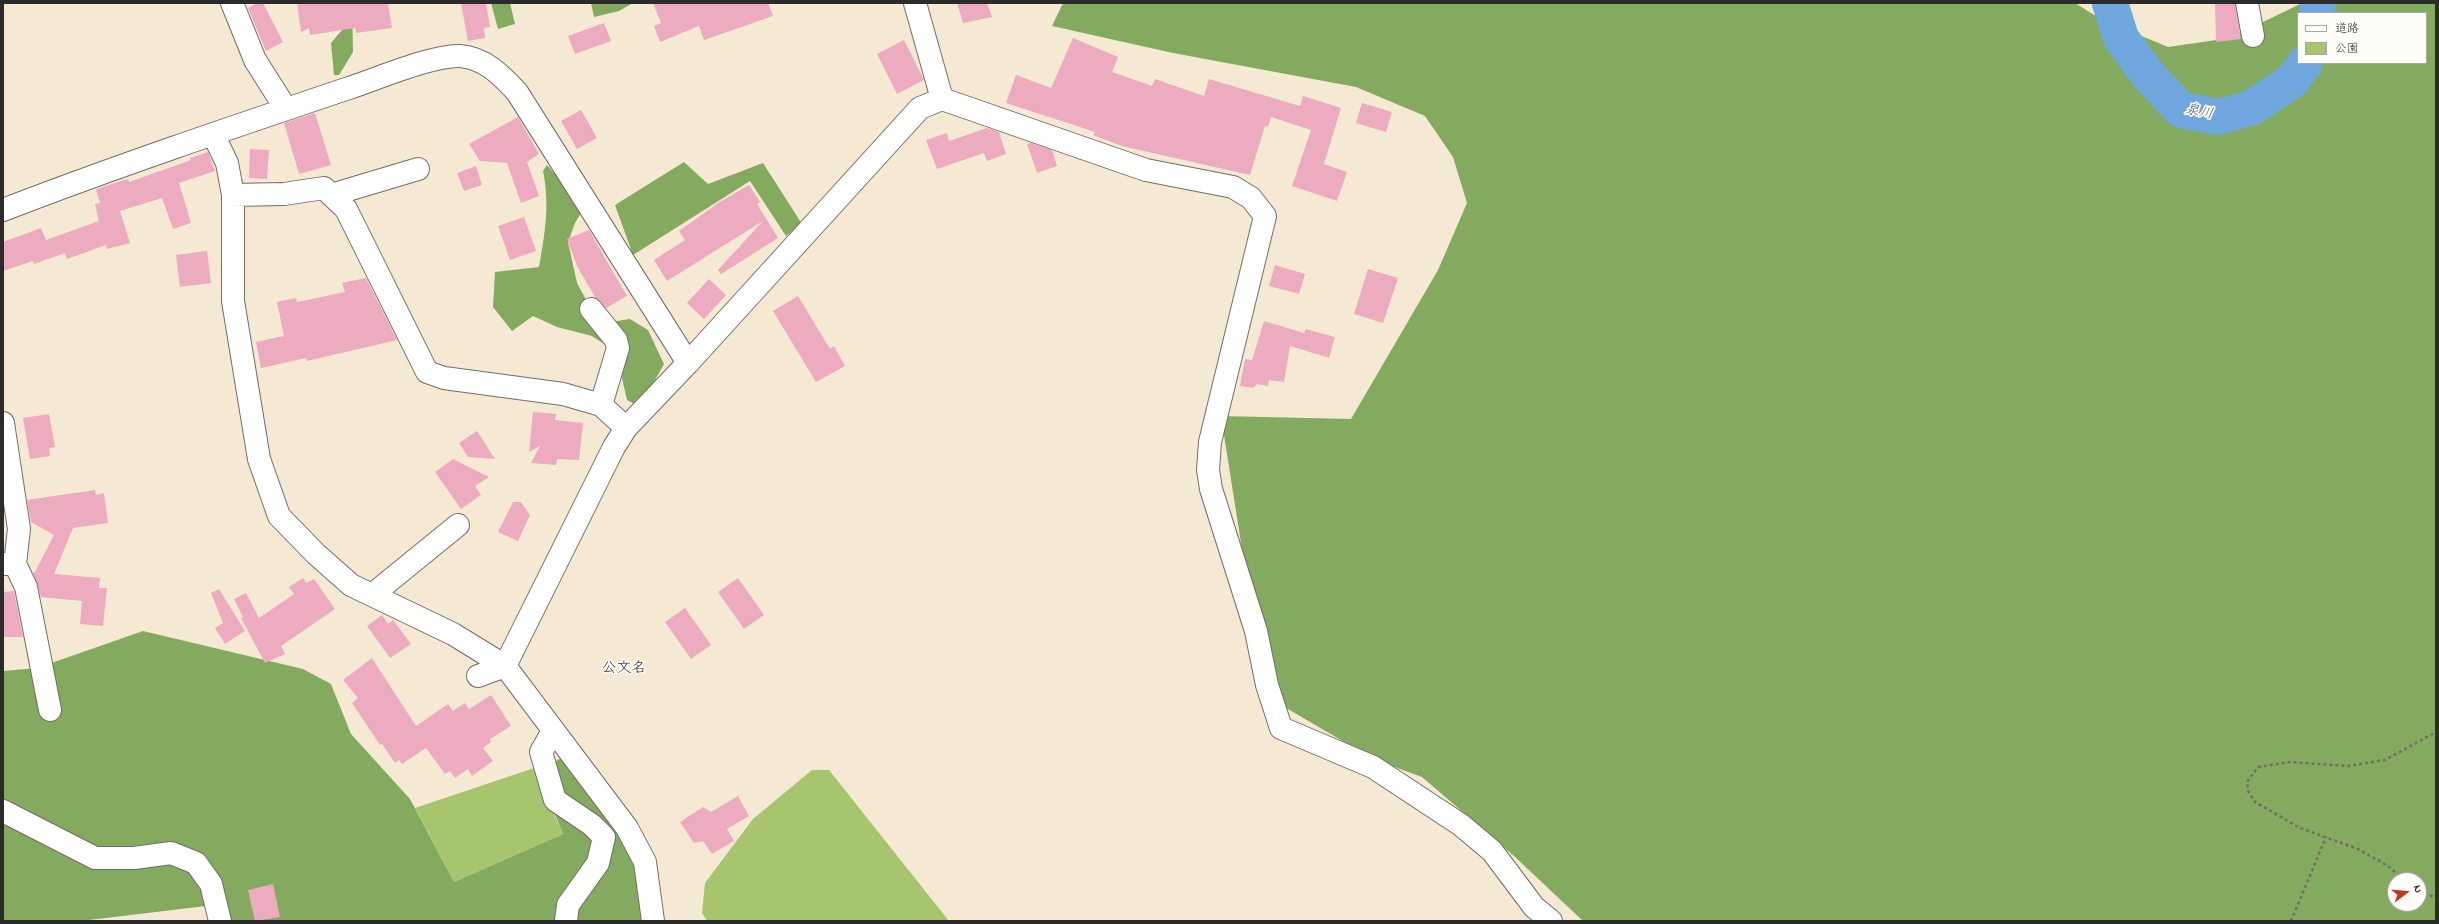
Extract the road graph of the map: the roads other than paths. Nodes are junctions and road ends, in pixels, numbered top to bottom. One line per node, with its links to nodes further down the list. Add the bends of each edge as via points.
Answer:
1 (232, 3): 6 (street, via 255,60)
2 (915, 3): 5 (street)
3 (2247, 3): 4 (street)
4 (2253, 36)
5 (942, 99): 13 (street, via 920,108); 28 (street, via 1146,170 1233,187 1252,198 1265,216 1210,442 1208,470 1211,489 1256,631 1267,685 1281,728 1373,767 1461,825 1492,852 1534,907)
6 (286, 109): 7 (street); 13 (street, via 432,61 459,56 482,62 498,72 517,92)
7 (213, 134): 9 (street, via 227,163); 11 (street)
8 (418, 169): 10 (street)
9 (233, 195): 10 (street, via 284,194 324,188); 19 (street, via 233,301 259,459 270,495 279,516 316,554 351,585)
10 (331, 195): 14 (street, via 346,209 427,372 444,378 563,394)
11 (3, 210)
12 (591, 309): 14 (street, via 616,340 618,348)
13 (688, 364): 16 (street)
14 (601, 405): 16 (street)
15 (3, 423): 18 (street, via 19,529)
16 (626, 428): 20 (street, via 614,447)
17 (458, 525): 19 (street)
18 (9, 564): 22 (street, via 26,587)
19 (372, 595): 20 (street, via 453,634)
20 (505, 666): 21 (street); 23 (street)
21 (478, 676)
22 (50, 710)
23 (554, 731): 26 (street, via 541,752 555,800 592,825 604,837 598,863 568,905); 27 (street, via 627,828 645,862)
24 (3, 811): 25 (street, via 95,858 134,858 171,852 196,863 211,884)
25 (220, 921)
26 (566, 921)
27 (653, 921)
28 (1551, 921)

